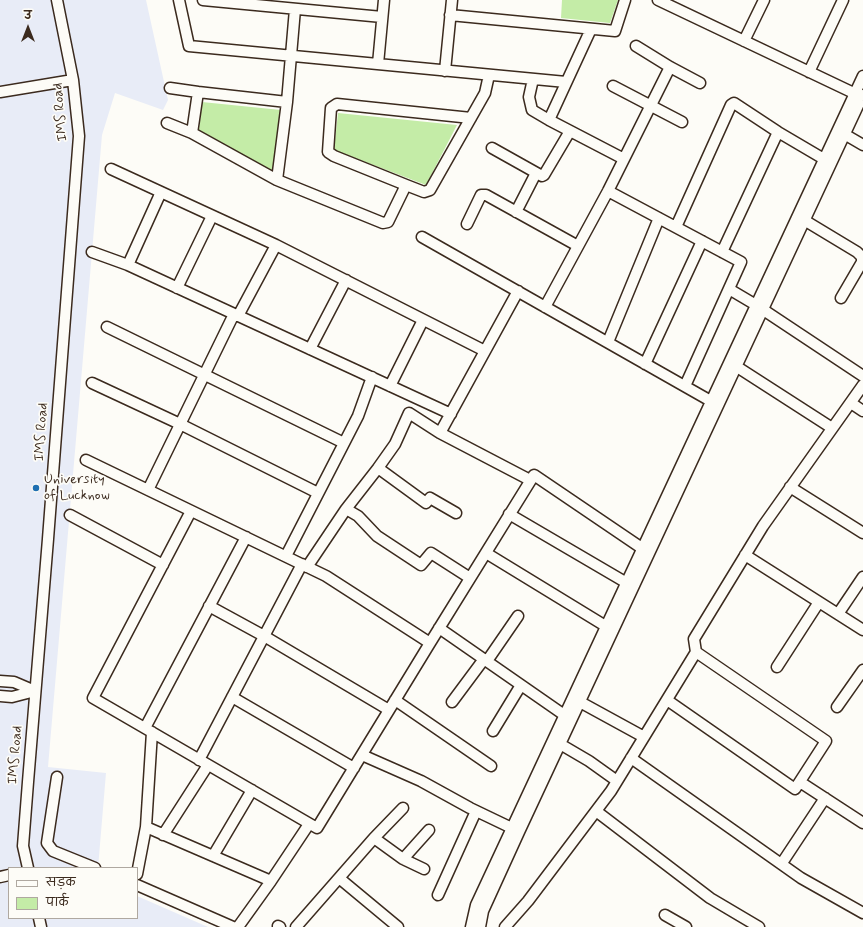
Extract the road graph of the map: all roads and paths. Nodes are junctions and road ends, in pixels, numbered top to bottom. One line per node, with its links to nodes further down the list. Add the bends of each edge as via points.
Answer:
1 (57, 0): 24 (street, IMS Road)
2 (179, 0): 16 (street, via 189,46)
3 (202, 0): 10 (street)
4 (384, 0): 12 (street)
5 (452, 0): 11 (street)
6 (625, 0): 13 (street, via 615,31)
7 (658, 0): 14 (street)
8 (764, 0): 14 (street)
9 (843, 0): 20 (street)
10 (295, 9): 12 (street); 16 (street)
11 (450, 15): 13 (street); 19 (street)
12 (382, 17): 17 (street)
13 (591, 28): 25 (street)
14 (744, 41): 20 (street)
15 (636, 46): 18 (street)
16 (291, 56): 17 (street); 32 (street)
17 (378, 64): 19 (street)
18 (670, 67): 26 (street); 33 (street)
19 (445, 71): 21 (street)
20 (809, 72): 31 (street)
21 (489, 75): 23 (street); 34 (street, via 485,93)
22 (863, 76): 31 (street)
23 (533, 79): 25 (street); 35 (street, via 529,97 532,110)
24 (73, 80): 29 (street); 132 (street, IMS Road, via 79,136)
25 (566, 82): 35 (street)
26 (700, 83)
27 (613, 86): 33 (street)
28 (170, 88): 30 (street)
29 (0, 92)
30 (198, 92): 32 (street); 41 (street)
31 (860, 95): 40 (street)
32 (287, 102): 48 (street)
33 (651, 106): 36 (street); 44 (street)
34 (471, 118): 49 (street, via 430,190 424,192); 49 (street, via 337,104 331,108 328,152)
35 (549, 120): 38 (street)
36 (682, 122)
37 (167, 123): 41 (street)
38 (570, 131): 44 (street); 47 (street, via 544,175)
39 (778, 132): 45 (street); 57 (street, via 734,103 731,105); 63 (street)
40 (841, 132): 42 (street); 45 (street)
41 (192, 133): 48 (street)
42 (863, 145)
43 (492, 148): 47 (street)
44 (624, 159): 50 (street)
45 (828, 161): 55 (street)
46 (111, 169): 51 (street)
47 (536, 173): 52 (street)
48 (277, 180): 49 (street, via 383,223 388,222)
49 (406, 186)
50 (608, 191): 54 (street); 61 (street)
51 (161, 192): 53 (street); 64 (street)
52 (516, 212): 56 (street, via 486,195 481,195); 61 (street)
53 (212, 216): 60 (street); 66 (street)
54 (659, 218): 57 (street); 75 (street)
55 (801, 218): 69 (street, via 862,257 862,262); 71 (street)
56 (467, 224)
57 (676, 227): 59 (street)
58 (422, 237): 68 (street)
59 (702, 241): 63 (street); 78 (street)
60 (276, 245): 65 (street); 72 (street)
61 (578, 246): 70 (street)
62 (92, 252): 64 (street)
63 (722, 252): 67 (street, via 741,262)
64 (128, 266): 66 (street)
65 (346, 280): 73 (street); 76 (street)
66 (177, 288): 72 (street)
67 (729, 289): 71 (street); 86 (street)
68 (518, 291): 70 (street); 77 (street)
69 (841, 298)
70 (545, 307): 75 (street)
71 (760, 307): 79 (street); 81 (street)
72 (236, 315): 76 (street); 80 (street)
73 (423, 320): 77 (street); 85 (street)
74 (107, 328): 80 (street)
75 (608, 342): 78 (street)
76 (310, 349): 82 (street)
77 (485, 351): 90 (street)
78 (645, 364): 86 (street)
79 (733, 364): 87 (street); 92 (street)
80 (204, 375): 91 (street); 94 (street)
81 (863, 376)
82 (372, 377): 85 (street); 94 (street, via 358,416)
83 (92, 383): 91 (street)
84 (863, 385): 88 (street)
85 (390, 386): 90 (street)
86 (685, 386): 87 (street)
87 (715, 403): 108 (street)
88 (851, 403): 89 (street); 92 (street)
89 (863, 411)
90 (451, 414): 93 (street)
91 (180, 424): 99 (street); 100 (street)
92 (832, 428): 98 (street)
93 (440, 433): 96 (street, via 408,413 395,444); 97 (street)
94 (344, 443): 100 (street)
95 (86, 460): 99 (street)
96 (378, 468): 101 (street); 103 (street, via 426,503 430,498)
97 (530, 480): 104 (street); 108 (street, via 534,475)
98 (790, 487): 106 (street); 110 (street)
99 (148, 490): 102 (street)
100 (318, 493): 111 (street)
101 (346, 508): 113 (street); 115 (street, via 358,516 377,536 421,565 431,553)
102 (191, 511): 107 (street); 112 (street)
103 (456, 513)
104 (510, 514): 109 (street); 116 (street)
105 (70, 515): 112 (street)
106 (863, 533)
107 (246, 537): 111 (street); 118 (street)
108 (646, 551): 116 (street)
109 (486, 552): 115 (street); 122 (street)
110 (745, 555): 117 (street); 126 (street, via 694,639)
111 (286, 556): 113 (street)
112 (163, 565): 142 (street, via 93,698)
113 (304, 566): 124 (street); 125 (street, via 326,576)
114 (863, 577): 119 (street)
115 (470, 578): 121 (street)
116 (630, 585): 122 (street)
117 (819, 602): 119 (street); 128 (street)
118 (209, 606): 124 (street); 142 (street)
119 (838, 614): 123 (street)
120 (518, 616): 127 (street)
121 (439, 628): 125 (street); 127 (street)
122 (610, 629): 138 (street); 141 (street)
123 (863, 630)
124 (264, 636): 134 (street); 140 (street)
125 (430, 642): 135 (street)
126 (696, 652): 136 (street); 153 (street, via 826,742)
127 (485, 660): 131 (street); 137 (street)
128 (777, 667)
129 (863, 670): 139 (street)
130 (0, 681): 132 (street, via 14,682)
131 (521, 685): 141 (street); 143 (street)
132 (35, 691): 133 (street, via 12,697); 169 (street, IMS Road, via 24,846)
133 (0, 696)
134 (232, 697): 148 (street); 150 (street)
135 (395, 700): 140 (street); 149 (street)
136 (667, 700): 144 (street); 153 (street, via 795,789)
137 (452, 702)
138 (580, 702): 141 (street); 144 (street)
139 (837, 707)
140 (389, 710): 146 (street)
141 (568, 718): 145 (street); 163 (street)
142 (148, 730): 148 (street); 161 (street)
143 (494, 731)
144 (644, 737): 147 (street)
145 (560, 744): 152 (street); 163 (street)
146 (362, 755): 150 (street); 157 (street, via 421,781)
147 (631, 758): 152 (street); 168 (street)
148 (203, 762): 154 (street); 164 (street)
149 (491, 766)
150 (354, 768): 160 (street, via 317,828)
151 (57, 778): 170 (street, via 47,843 53,851)
152 (617, 781): 158 (street)
153 (800, 782): 155 (street)
154 (252, 790): 160 (street); 166 (street)
155 (825, 798): 159 (street); 168 (street)
156 (403, 808): 165 (street)
157 (476, 811): 163 (street); 176 (street)
158 (596, 811): 185 (street, via 528,902); 187 (street, via 710,898)
159 (863, 823)
160 (309, 824): 174 (street)
161 (146, 827): 164 (street); 172 (street)
162 (429, 830): 167 (street)
163 (515, 830): 183 (street, via 476,904); 184 (street, via 483,911)
164 (163, 835): 166 (street)
165 (374, 838): 167 (street); 173 (street)
166 (213, 856): 174 (street)
167 (403, 859): 171 (street)
168 (782, 863): 177 (street, via 801,878)
169 (28, 867)
170 (93, 867)
171 (424, 868)
172 (138, 869)
173 (339, 878): 181 (street); 182 (street)
174 (271, 881): 180 (street)
175 (138, 885): 179 (street)
176 (438, 895)
177 (863, 913)
178 (665, 915): 186 (street)
179 (233, 927)
180 (238, 927)
181 (296, 927)
182 (398, 927)
183 (471, 927)
184 (480, 927)
185 (505, 927)
186 (686, 927)
187 (759, 927)

